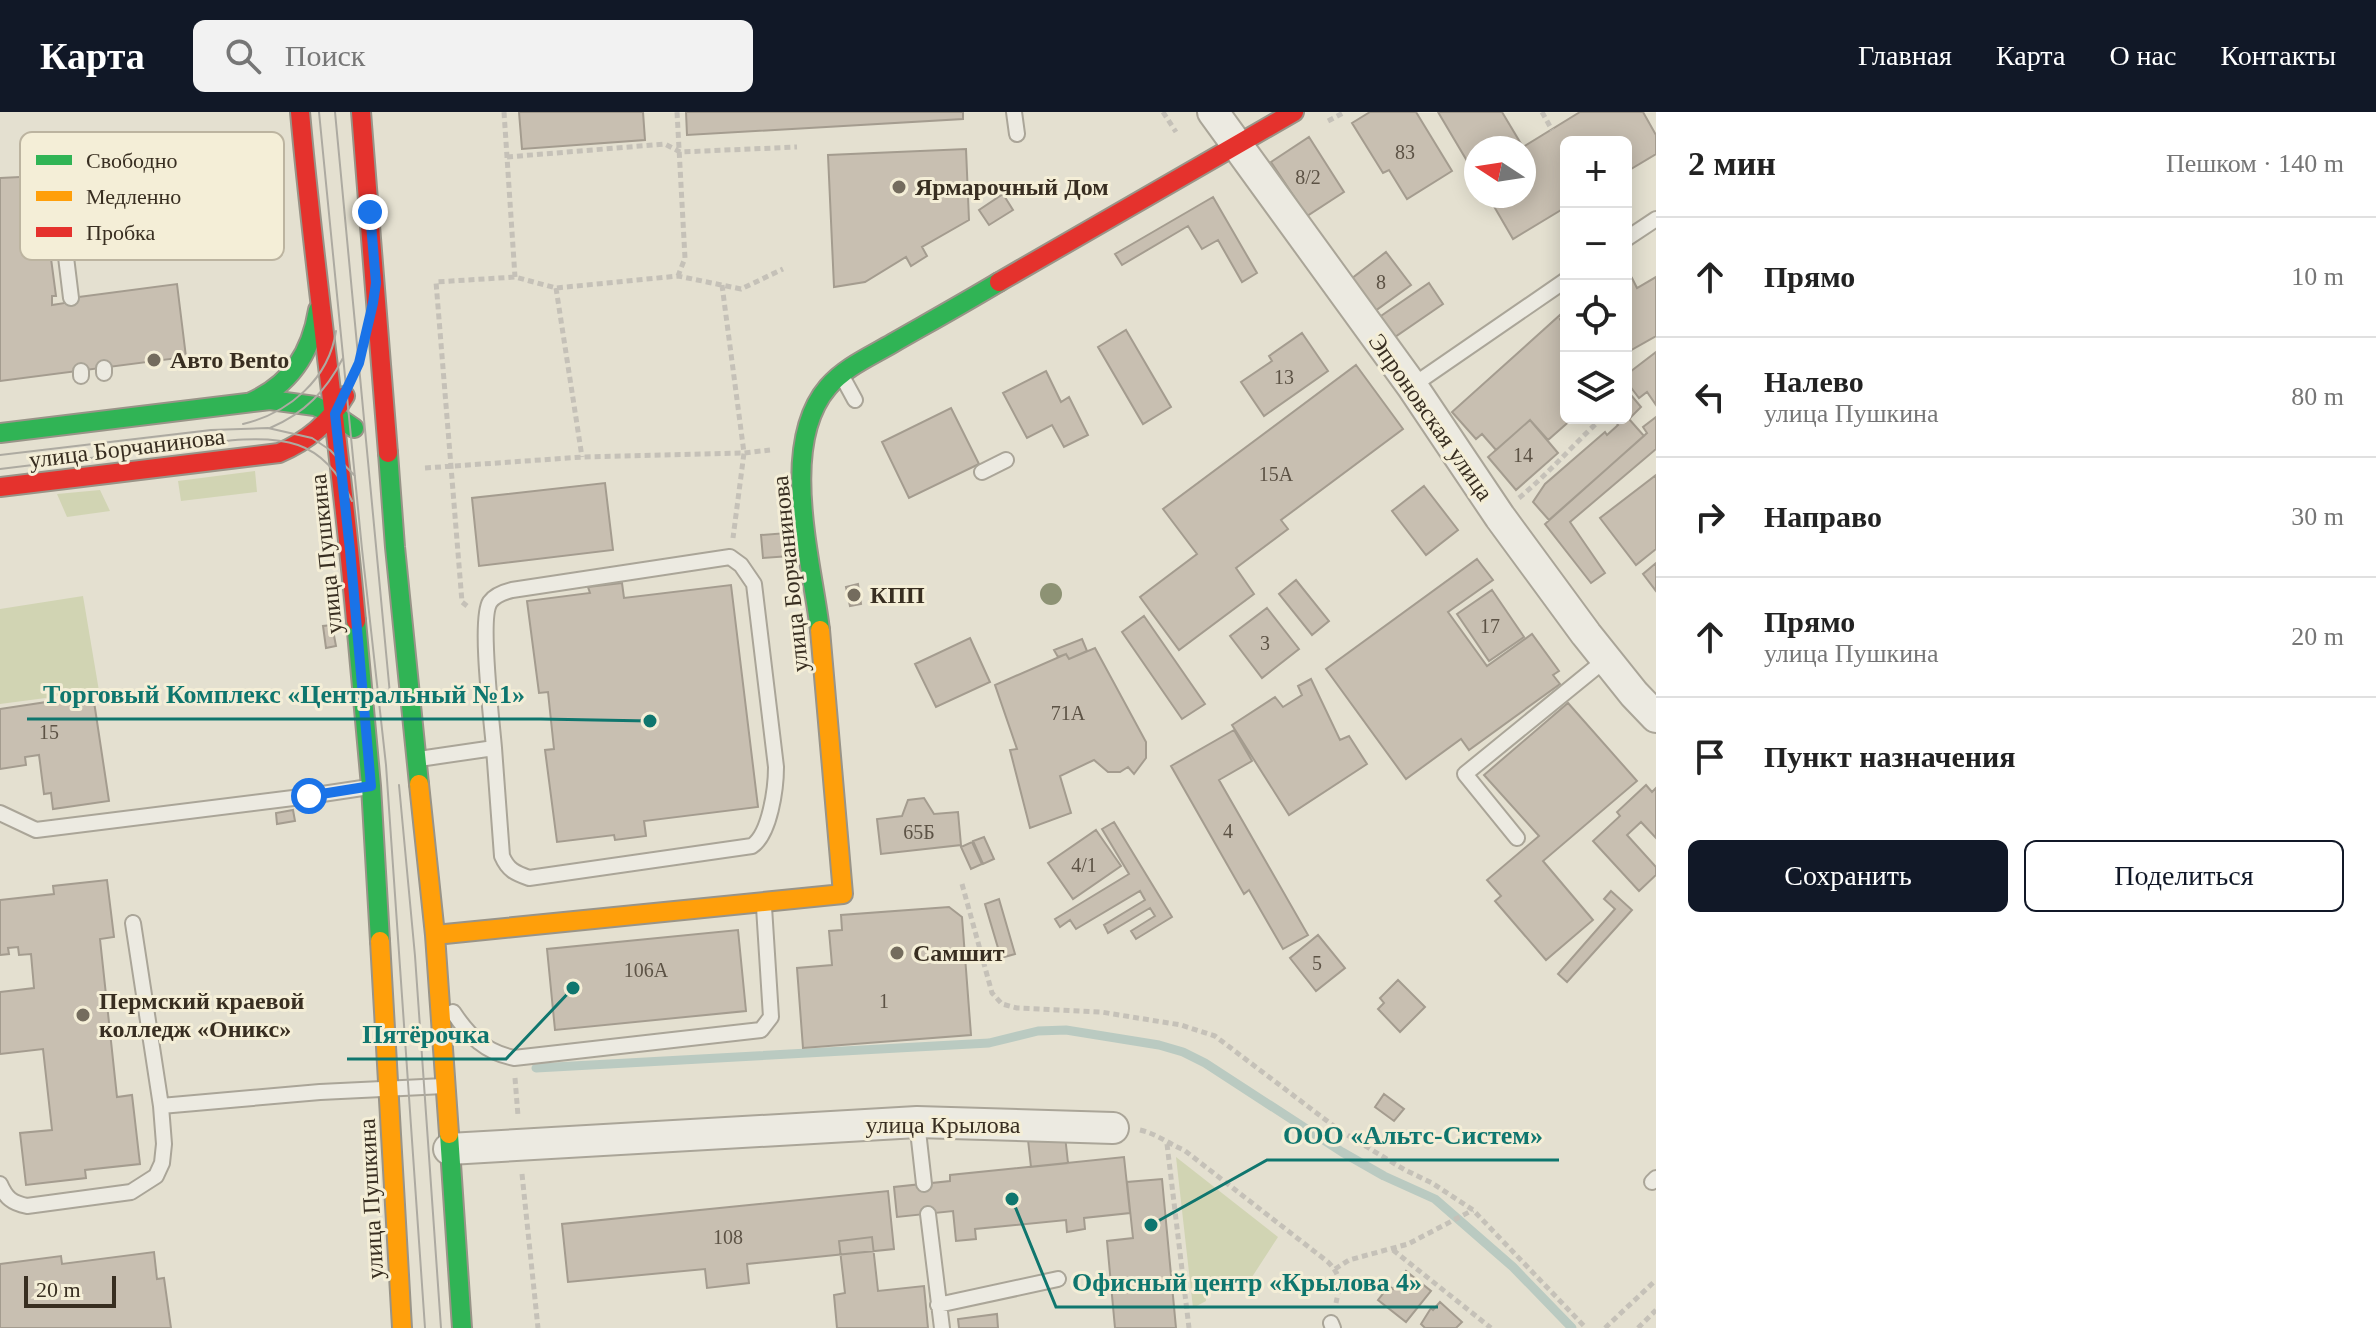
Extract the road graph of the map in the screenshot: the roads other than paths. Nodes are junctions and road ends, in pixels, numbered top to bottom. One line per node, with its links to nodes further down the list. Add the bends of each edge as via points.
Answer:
1 (300, 112): 13 (main road, улица Пушкина)
2 (361, 112): 11 (main road)
3 (1014, 112): 6 (lane)
4 (1213, 112): 7 (street, Эпроновская улица)
5 (1294, 112): 7 (main road, улица Борчанинова)
6 (1017, 134)
7 (1237, 146): 16 (main road, улица Борчанинова); 18 (street, Эпроновская улица)
8 (1656, 219): 9 (lane)
9 (1632, 235)
10 (66, 260): 14 (lane)
11 (376, 283): 15 (main road); 27 (main road)
12 (1560, 284): 18 (lane)
13 (320, 289): 20 (main road, via 318,320 306,355 279,388); 21 (main road, улица Пушкина)
14 (71, 298)
15 (362, 353)
16 (841, 374): 19 (lane); 36 (main road, улица Борчанинова, via 814,409 803,457 843,894)
17 (354, 378): 21 (main road)
18 (1412, 386): 29 (street, Эпроновская улица)
19 (855, 400)
20 (251, 402): 21 (main road, улица Борчанинова, via 301,402); 22 (main road, улица Борчанинова)
21 (335, 414): 23 (main road, via 312,438); 27 (main road, via 367,439 381,462); 28 (main road, улица Пушкина)
22 (0, 433)
23 (259, 456): 26 (main road, улица Борчанинова); 28 (main road, via 281,456 313,468 337,492)
24 (1006, 460): 25 (lane)
25 (982, 472)
26 (0, 487)
27 (392, 499): 32 (main road)
28 (345, 511): 33 (main road, улица Пушкина)
29 (1605, 660): 30 (street, Эпроновская улица); 35 (lane, via 1465,774)
30 (1656, 717)
31 (494, 748): 31 (lane, via 502,856 514,873 543,877 743,849 759,842 776,767 754,584 741,565 730,557 512,590 491,600 486,619); 32 (lane)
32 (418, 759): 38 (main road)
33 (371, 786): 34 (lane, via 36,830); 41 (main road, улица Пушкина)
34 (0, 813)
35 (1517, 838)
36 (764, 903): 38 (main road, улица Борчанинова); 39 (lane, via 771,1017 761,1030 514,1058 475,1041)
37 (133, 923): 42 (lane)
38 (435, 935): 39 (main road)
39 (438, 983): 40 (main road)
40 (444, 1086): 41 (lane); 45 (main road)
41 (389, 1090): 42 (lane); 51 (main road, улица Пушкина)
42 (161, 1106): 46 (lane, via 162,1163 156,1176 131,1192 27,1206 15,1204)
43 (917, 1122): 44 (street, улица Крылова); 45 (street, улица Крылова); 47 (lane)
44 (1113, 1128)
45 (449, 1149): 52 (main road)
46 (0, 1184)
47 (924, 1184)
48 (928, 1214): 50 (lane)
49 (1058, 1279): 50 (lane)
50 (938, 1305): 53 (lane)
51 (402, 1328)
52 (462, 1328)
53 (942, 1328)

